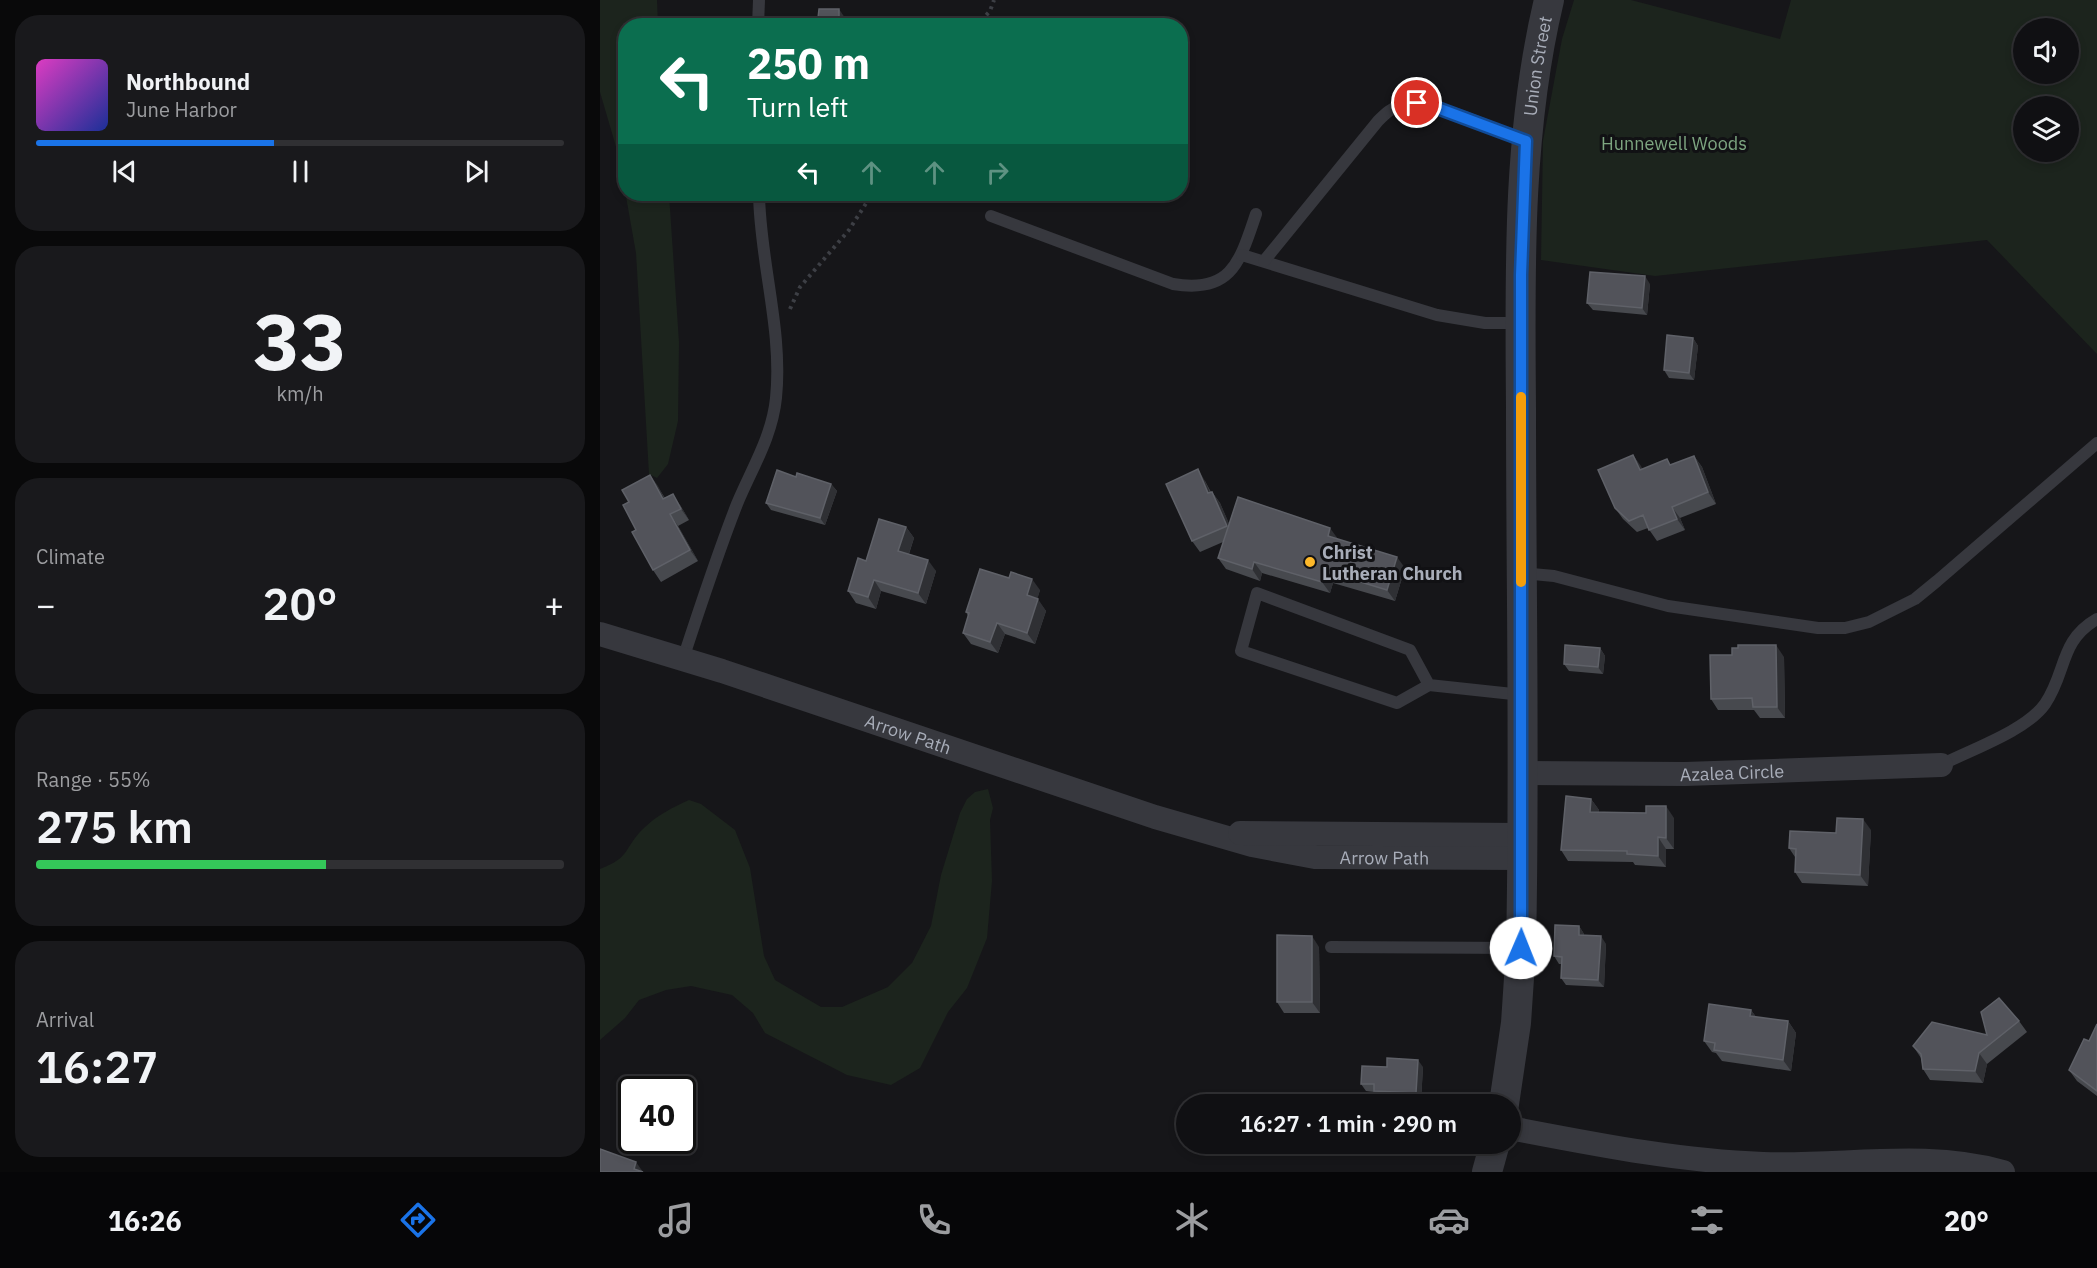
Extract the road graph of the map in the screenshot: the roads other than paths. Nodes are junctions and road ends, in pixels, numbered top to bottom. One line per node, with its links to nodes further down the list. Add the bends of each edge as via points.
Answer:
1 (759, 0): 3 (lane)
2 (1550, 0): 4 (street, Union Street, via 1534,72)
3 (758, 18)
4 (1526, 141): 9 (lane, via 1432,106 1402,104 1378,121); 10 (street, Union Street)
5 (759, 201): 15 (lane, via 777,368 772,420 722,544)
6 (1256, 214): 8 (lane)
7 (991, 216): 8 (lane, via 1173,284 1206,286 1223,279)
8 (1242, 255): 9 (lane)
9 (1264, 261): 10 (lane, via 1437,315 1474,322)
10 (1520, 323): 12 (street, Union Street)
11 (2097, 443): 12 (lane, via 1915,599 1869,622 1845,628 1786,624 1668,606 1554,576)
12 (1521, 573): 17 (street, Union Street)
13 (2097, 619): 18 (lane, via 2074,636 2044,706 2016,728)
14 (600, 634): 15 (street, Arrow Path)
15 (683, 659): 20 (street, Arrow Path, via 1155,817 1252,845 1315,857)
16 (1429, 685): 16 (lane, via 1396,703 1242,651 1257,593 1410,650); 17 (lane)
17 (1522, 695): 19 (street, Union Street)
18 (1941, 765): 19 (street, Azalea Circle, via 1685,774)
19 (1522, 773): 20 (street, Union Street)
20 (1522, 846): 22 (street, Union Street)
21 (1331, 947): 22 (lane)
22 (1521, 948): 23 (street, Union Street)
23 (1505, 1094)
24 (1521, 1130): 27 (street, via 1724,1162 1830,1165 1939,1160)
25 (1492, 1154): 26 (street)
26 (1487, 1172)
27 (2003, 1172)

